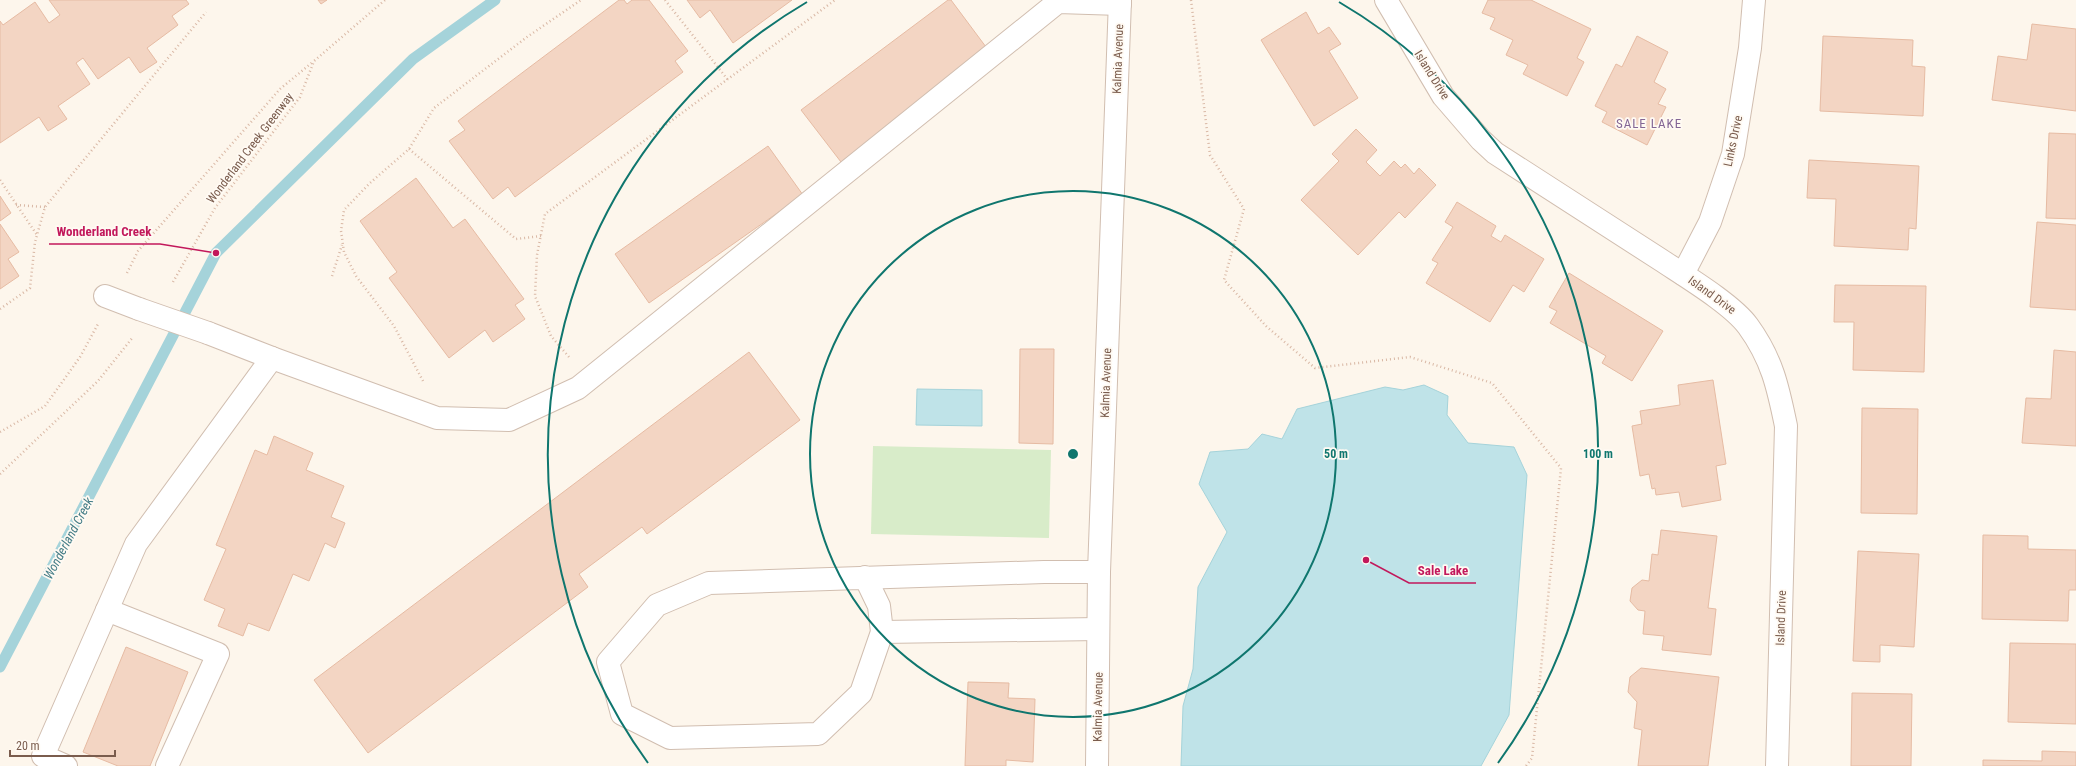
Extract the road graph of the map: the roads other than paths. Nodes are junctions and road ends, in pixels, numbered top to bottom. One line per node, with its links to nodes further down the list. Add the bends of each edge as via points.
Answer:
1 (1386, 0): 4 (street, Island Drive, via 1443,96 1481,140 1496,153)
2 (1754, 0): 4 (street, Links Drive, via 1750,48 1733,154 1710,222)
3 (1120, 2): 6 (street, via 1058,2 578,388 509,420 437,418); 7 (street, Kalmia Avenue)
4 (1683, 274): 15 (street, Island Drive, via 1738,314 1748,326 1775,376 1786,426)
5 (109, 297): 6 (street, bridge)
6 (272, 358): 9 (street, via 136,544)
7 (1099, 572): 8 (street); 10 (street, Kalmia Avenue)
8 (864, 577): 11 (street, via 879,606); 11 (street, via 709,583 657,605 608,662 622,714 670,738 818,734 861,693)
9 (107, 610): 12 (street, via 43,756); 13 (street, via 218,654)
10 (1098, 629): 11 (street); 14 (street, Kalmia Avenue)
11 (882, 632)
12 (66, 766)
13 (167, 766)
14 (1097, 766)
15 (1777, 766)

